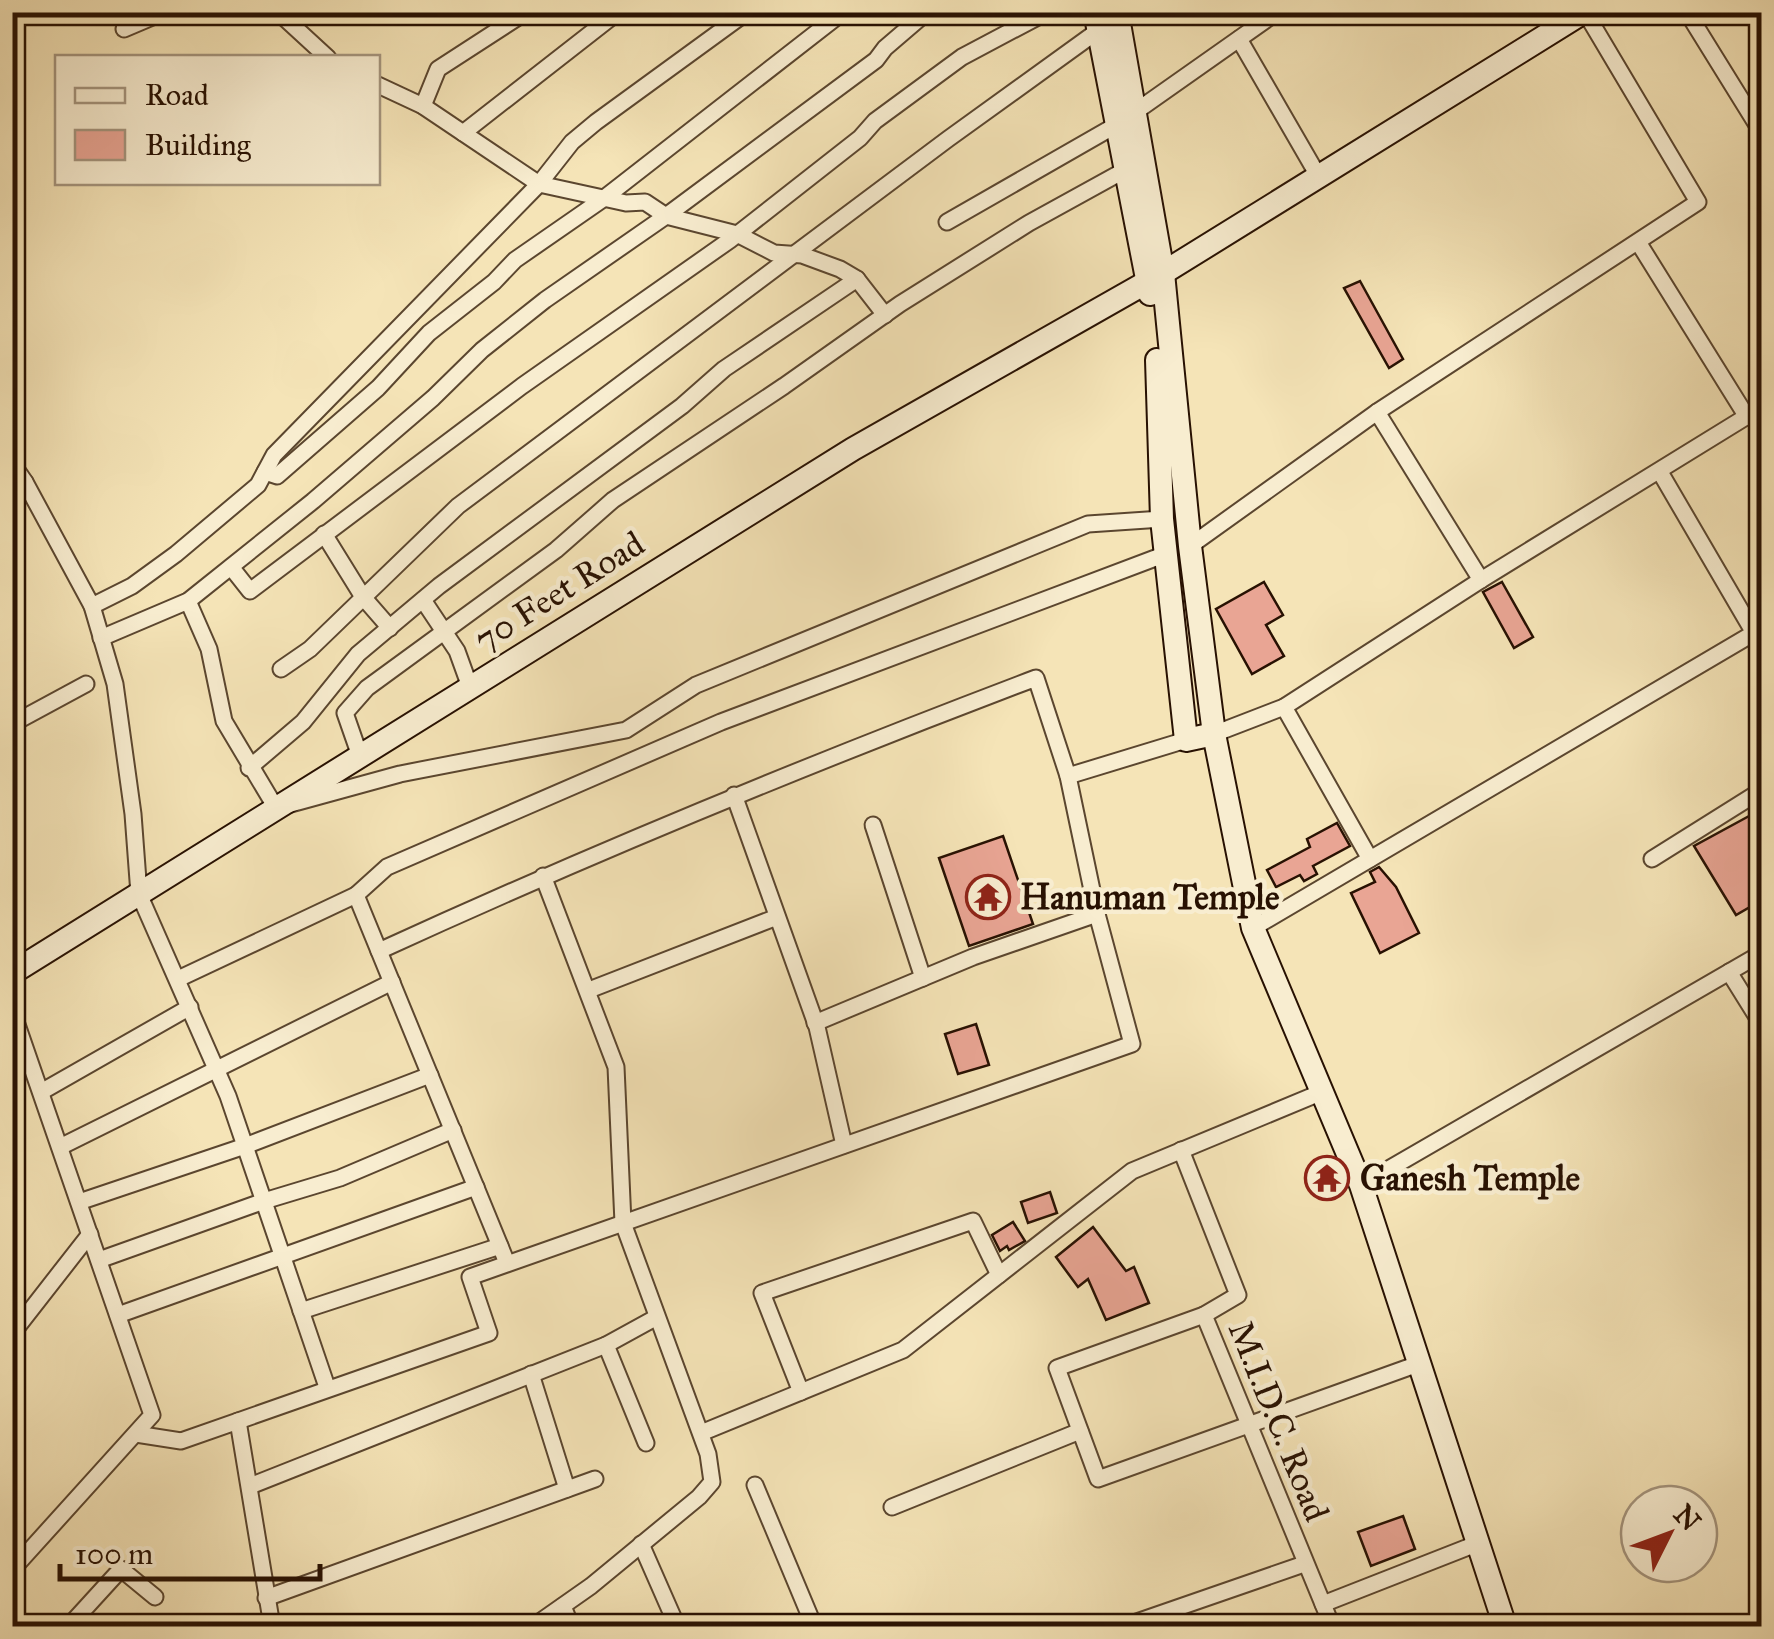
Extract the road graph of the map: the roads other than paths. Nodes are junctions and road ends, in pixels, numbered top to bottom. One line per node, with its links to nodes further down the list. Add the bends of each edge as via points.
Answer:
1 (164, 12): 14 (street)
2 (278, 12): 16 (street)
3 (526, 12): 18 (street, via 438,69)
4 (618, 12): 21 (street)
5 (747, 12): 24 (street, via 596,122)
6 (843, 12): 25 (street)
7 (927, 12): 26 (street, via 876,60)
8 (1047, 12): 28 (street, via 962,57)
9 (1117, 12): 19 (main road)
10 (1278, 12): 15 (street)
11 (1585, 12): 23 (main road, 70 Feet Road); 29 (street, via 1698,202)
12 (1687, 12): 20 (street)
13 (1097, 21): 19 (main road); 30 (street)
14 (124, 29)
15 (1240, 39): 19 (street); 23 (street)
16 (325, 55)
17 (380, 86): 18 (street)
18 (423, 106): 21 (street)
19 (1127, 117): 22 (main road); 27 (street); 31 (main road)
20 (1760, 125)
21 (464, 133): 24 (street)
22 (1127, 169): 31 (main road); 33 (street)
23 (1320, 179): 31 (main road, 70 Feet Road)
24 (538, 184): 25 (street); 38 (street, via 274,455)
25 (602, 198): 26 (street, via 645,202); 38 (street, via 430,332 378,388 277,476)
26 (666, 216): 28 (street); 45 (street, via 482,350)
27 (947, 222)
28 (736, 234): 30 (street, via 774,253); 42 (street)
29 (1638, 242): 35 (street); 36 (street)
30 (793, 254): 32 (street); 47 (street, via 472,495)
31 (1156, 277): 41 (main road); 43 (main road); 56 (main road, 70 Feet Road, via 853,449)
32 (857, 279): 33 (street); 48 (street, via 724,369)
33 (885, 315): 52 (street, via 613,500)
34 (1762, 407): 36 (street)
35 (1377, 412): 43 (street); 46 (street)
36 (1747, 418): 39 (street)
37 (12, 463): 40 (street)
38 (265, 472): 50 (street, via 176,554)
39 (1660, 472): 46 (street); 68 (street, via 1754,633)
40 (19, 485): 50 (street)
41 (1162, 519): 44 (main road); 66 (street, via 1088,524 696,685 626,730 400,774)
42 (324, 534): 45 (street, via 250,591); 47 (street)
43 (1190, 546): 59 (main road)
44 (1166, 554): 60 (main road); 72 (street, via 722,722 387,867)
45 (231, 567): 49 (street)
46 (1481, 580): 57 (street)
47 (363, 597): 51 (street); 54 (street)
48 (423, 600): 51 (street); 52 (street)
49 (188, 602): 53 (street); 62 (street, via 209,649 224,721)
50 (92, 606): 53 (street)
51 (390, 628): 62 (street)
52 (444, 632): 56 (street); 61 (street, via 367,688 345,713)
53 (101, 638): 71 (street, via 116,684)
54 (281, 669)
55 (86, 684): 58 (street)
56 (470, 688): 61 (main road, 70 Feet Road)
57 (1284, 706): 59 (street); 68 (street)
58 (12, 724)
59 (1214, 734): 60 (main road); 75 (main road)
60 (1186, 740): 63 (street)
61 (360, 756): 66 (main road, 70 Feet Road)
62 (250, 768): 66 (street)
63 (1068, 776): 65 (street, via 1036,678); 73 (street)
64 (1762, 790): 69 (street)
65 (734, 795): 70 (street); 74 (street)
66 (276, 808): 71 (main road, 70 Feet Road)
67 (873, 825): 80 (street)
68 (1370, 859): 75 (street)
69 (1652, 859)
70 (542, 876): 76 (street); 83 (street)
71 (138, 894): 78 (main road, 70 Feet Road); 81 (street)
72 (356, 895): 76 (street); 81 (street)
73 (1096, 914): 80 (street); 93 (street, via 1132,1044)
74 (777, 917): 83 (street); 86 (street)
75 (1253, 928): 91 (main road)
76 (379, 951): 82 (street)
77 (1762, 953): 79 (street)
78 (12, 972)
79 (1729, 972): 87 (street); 97 (street)
80 (922, 978): 86 (street)
81 (178, 980): 84 (street)
82 (392, 982): 88 (street); 89 (street)
83 (589, 990): 101 (street, via 616,1067)
84 (190, 1007): 88 (street); 90 (street)
85 (12, 1010): 90 (street)
86 (815, 1023): 93 (street)
87 (1762, 1025)
88 (217, 1070): 94 (street); 95 (street)
89 (430, 1075): 92 (street); 94 (street)
90 (41, 1092): 95 (street)
91 (1322, 1092): 96 (street); 97 (main road)
92 (453, 1130): 98 (street); 99 (street, via 340,1178)
93 (844, 1145): 101 (street)
94 (246, 1146): 99 (street); 100 (street)
95 (60, 1147): 100 (street)
96 (1181, 1150): 107 (street, via 1132,1171); 110 (street, M.I.D.C. Road, via 1238,1296)
97 (1361, 1186): 114 (main road)
98 (476, 1187): 103 (street); 104 (street)
99 (264, 1201): 104 (street); 105 (street)
100 (79, 1202): 102 (street)
101 (623, 1223): 106 (street); 111 (street)
102 (90, 1234): 105 (street); 112 (street)
103 (500, 1246): 106 (street); 108 (street)
104 (282, 1256): 108 (street); 109 (street)
105 (99, 1260): 109 (street)
106 (508, 1263): 116 (street, via 470,1276 489,1333)
107 (999, 1275): 117 (street, via 903,1350); 117 (street, via 973,1221 762,1293)
108 (301, 1312): 116 (street)
109 (118, 1315): 121 (street, via 152,1415)
110 (1204, 1315): 119 (street, M.I.D.C. Road); 120 (street, via 1057,1368)
111 (657, 1316): 113 (street); 122 (street)
112 (12, 1334)
113 (606, 1345): 115 (street); 123 (street)
114 (1418, 1364): 119 (street); 130 (main road)
115 (532, 1374): 126 (street); 127 (street)
116 (327, 1388): 118 (street)
117 (801, 1392): 122 (street)
118 (238, 1421): 121 (street, via 181,1441); 126 (street)
119 (1248, 1425): 120 (street, via 1098,1479); 131 (street, M.I.D.C. Road)
120 (1080, 1431): 128 (street)
121 (136, 1434): 132 (street)
122 (700, 1434): 129 (street, via 712,1482)
123 (646, 1444)
124 (595, 1479): 127 (street)
125 (755, 1485): 143 (street)
126 (250, 1486): 134 (street)
127 (567, 1489): 134 (street)
128 (892, 1507)
129 (641, 1544): 136 (street); 142 (street)
130 (1476, 1544): 135 (street); 147 (main road)
131 (1304, 1564): 135 (street, M.I.D.C. Road); 137 (street)
132 (12, 1570)
133 (155, 1598): 138 (street, via 121,1569)
134 (266, 1598): 139 (street)
135 (1323, 1604): 146 (street, M.I.D.C. Road)
136 (562, 1606): 140 (street); 141 (street)
137 (1169, 1610): 144 (street); 145 (street)
138 (69, 1626)
139 (272, 1626)
140 (534, 1626)
141 (571, 1626)
142 (677, 1626)
143 (814, 1626)
144 (1125, 1626)
145 (1175, 1626)
146 (1332, 1626)
147 (1504, 1626)

